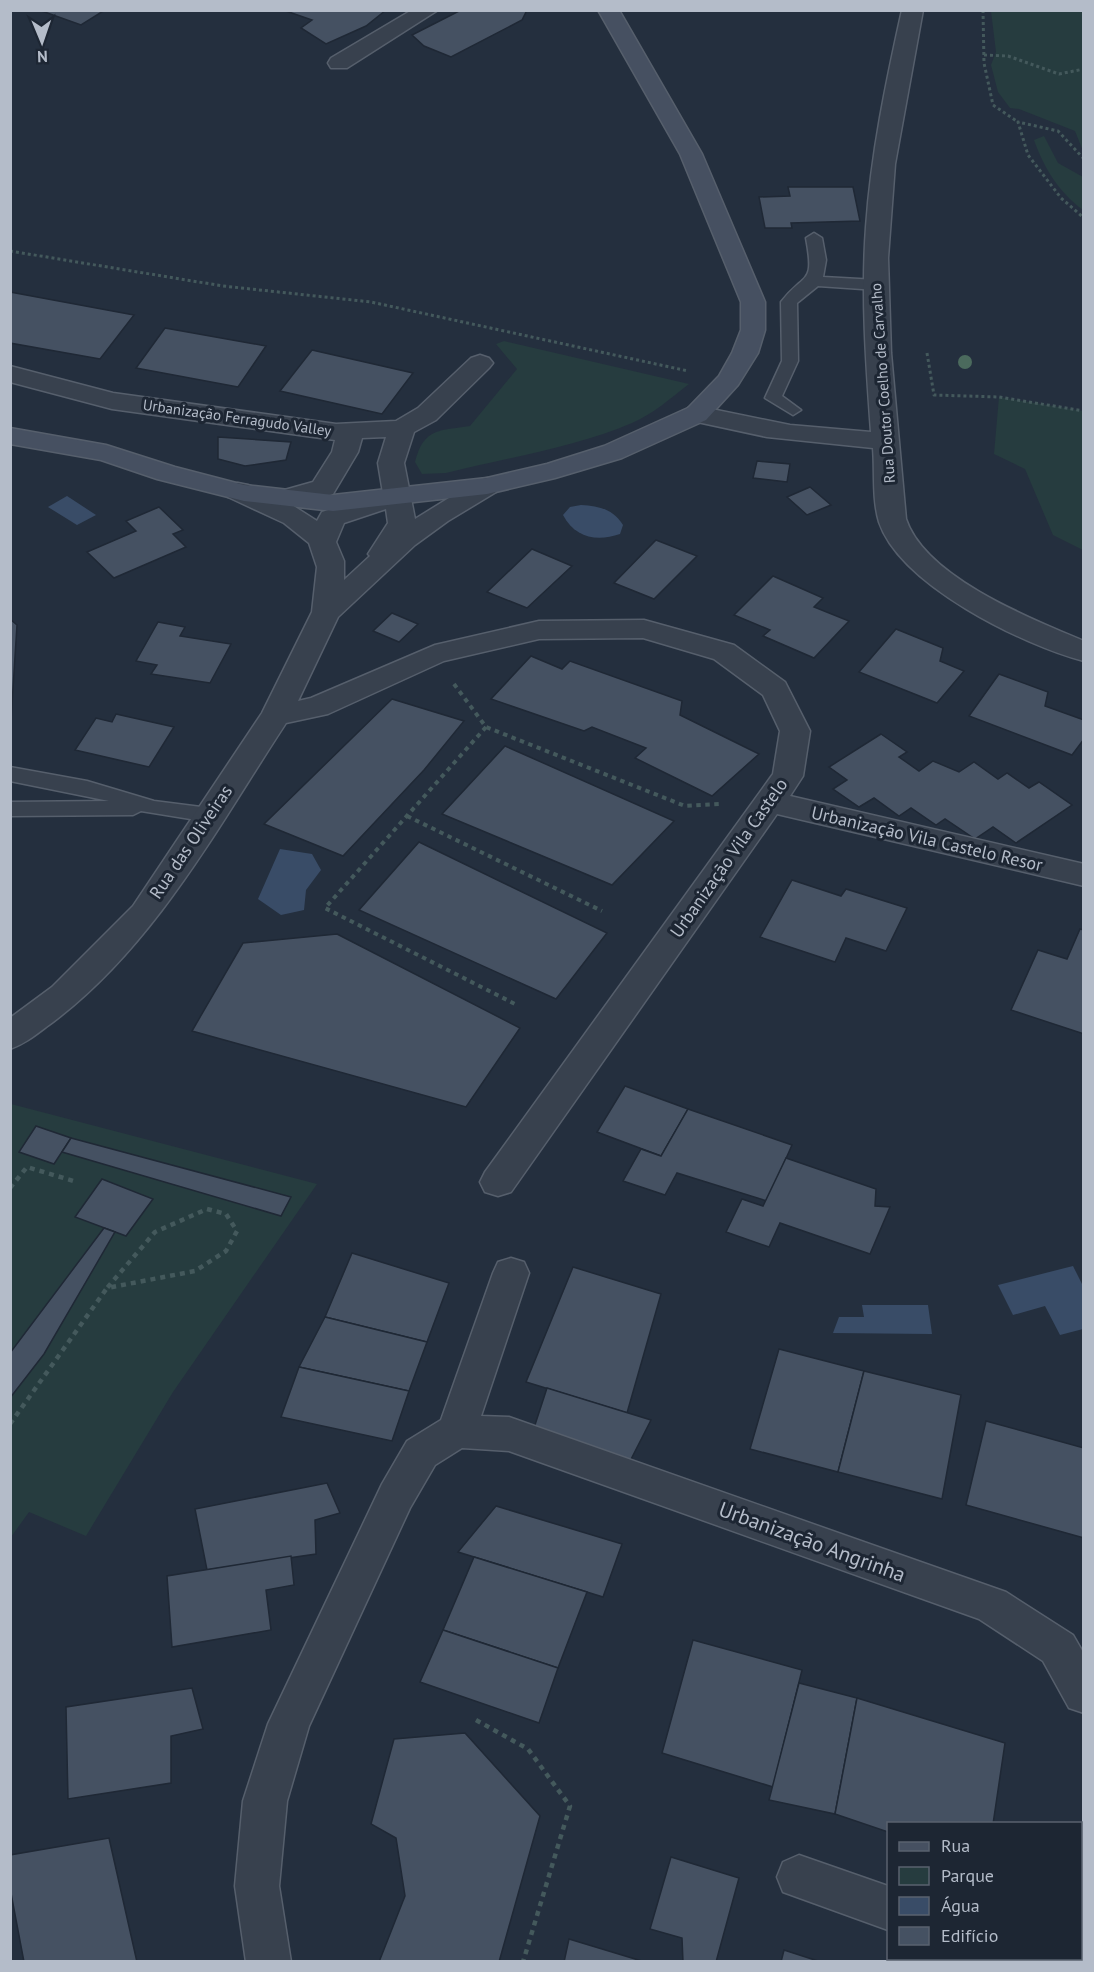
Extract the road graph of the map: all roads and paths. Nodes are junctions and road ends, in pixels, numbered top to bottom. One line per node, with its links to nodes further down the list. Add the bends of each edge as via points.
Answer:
1 (428, 10): 6 (street)
2 (608, 10): 18 (street, via 691,154 753,302 753,330)
3 (913, 10): 14 (street, Rua Doutor Coelho de Carvalho, via 893,101 883,173)
4 (983, 10): 5 (path)
5 (984, 55): 7 (path, via 1008,56 1059,74); 8 (path, via 993,105)
6 (339, 63)
7 (1083, 69)
8 (1018, 122): 9 (path, via 1058,131); 10 (path, via 1028,155 1061,198)
9 (1083, 159)
10 (1083, 218)
11 (814, 238): 13 (lane, via 818,260)
12 (10, 251): 18 (path, via 224,286 370,302)
13 (814, 280): 14 (lane); 19 (lane, via 789,302 790,361 773,398)
14 (877, 285): 25 (street, Rua Doutor Coelho de Carvalho)
15 (927, 353): 20 (path, via 934,395 999,397)
16 (480, 363): 22 (street, Urbanização Ferragudo Valley, via 427,414)
17 (10, 374): 23 (street, Urbanização Ferragudo Valley, via 112,401)
18 (729, 380): 21 (street)
19 (793, 410)
20 (1083, 411)
21 (697, 414): 25 (street, via 749,428); 26 (street, via 613,452)
22 (402, 428): 23 (street, Urbanização Ferragudo Valley); 29 (street, via 391,463)
23 (351, 431): 28 (street, via 345,452 323,488)
24 (10, 436): 27 (street, via 106,453)
25 (885, 441): 33 (street, Rua Doutor Coelho de Carvalho, via 894,524 926,568 979,604)
26 (487, 486): 29 (street); 31 (street, via 438,515)
27 (238, 491): 28 (street); 30 (street, via 278,508)
28 (291, 497): 29 (street, via 333,502)
29 (394, 498): 30 (street, via 332,518); 31 (street, via 402,523)
30 (324, 540): 32 (street, via 330,560)
31 (368, 572): 32 (street)
32 (326, 612): 35 (street, Rua das Oliveiras)
33 (1083, 652)
34 (451, 680): 36 (path)
35 (276, 716): 38 (street, Urbanização Vila Castelo, via 318,707 435,654 539,630 644,628 724,652 775,689 795,731 788,776); 42 (street, Rua das Oliveiras)
36 (486, 727): 39 (path); 43 (path)
37 (10, 774): 40 (lane, via 87,789)
38 (771, 802): 44 (street, Urbanização Vila Castelo Resor); 49 (street, Urbanização Vila Castelo)
39 (686, 806)
40 (154, 808): 41 (lane); 42 (lane)
41 (10, 809)
42 (209, 815): 47 (street, Rua das Oliveiras, via 144,914 63,996)
43 (407, 816): 45 (path); 46 (path, via 325,908)
44 (1083, 875)
45 (602, 911)
46 (517, 1005)
47 (10, 1036)
48 (77, 1182): 50 (path, via 27,1167)
49 (498, 1182)
50 (10, 1188)
51 (511, 1273): 54 (street)
52 (107, 1288): 52 (path, via 155,1232 207,1209 226,1214 237,1231 226,1251 195,1271); 53 (path)
53 (10, 1424)
54 (457, 1431): 55 (street, Urbanização Angrinha, via 509,1434 992,1605 1058,1648); 59 (street, via 421,1453 289,1724 265,1801 257,1886)
55 (1083, 1694)
56 (477, 1720): 60 (path, via 528,1749 570,1806)
57 (799, 1877): 58 (street)
58 (887, 1908)
59 (268, 1962)
60 (523, 1962)

